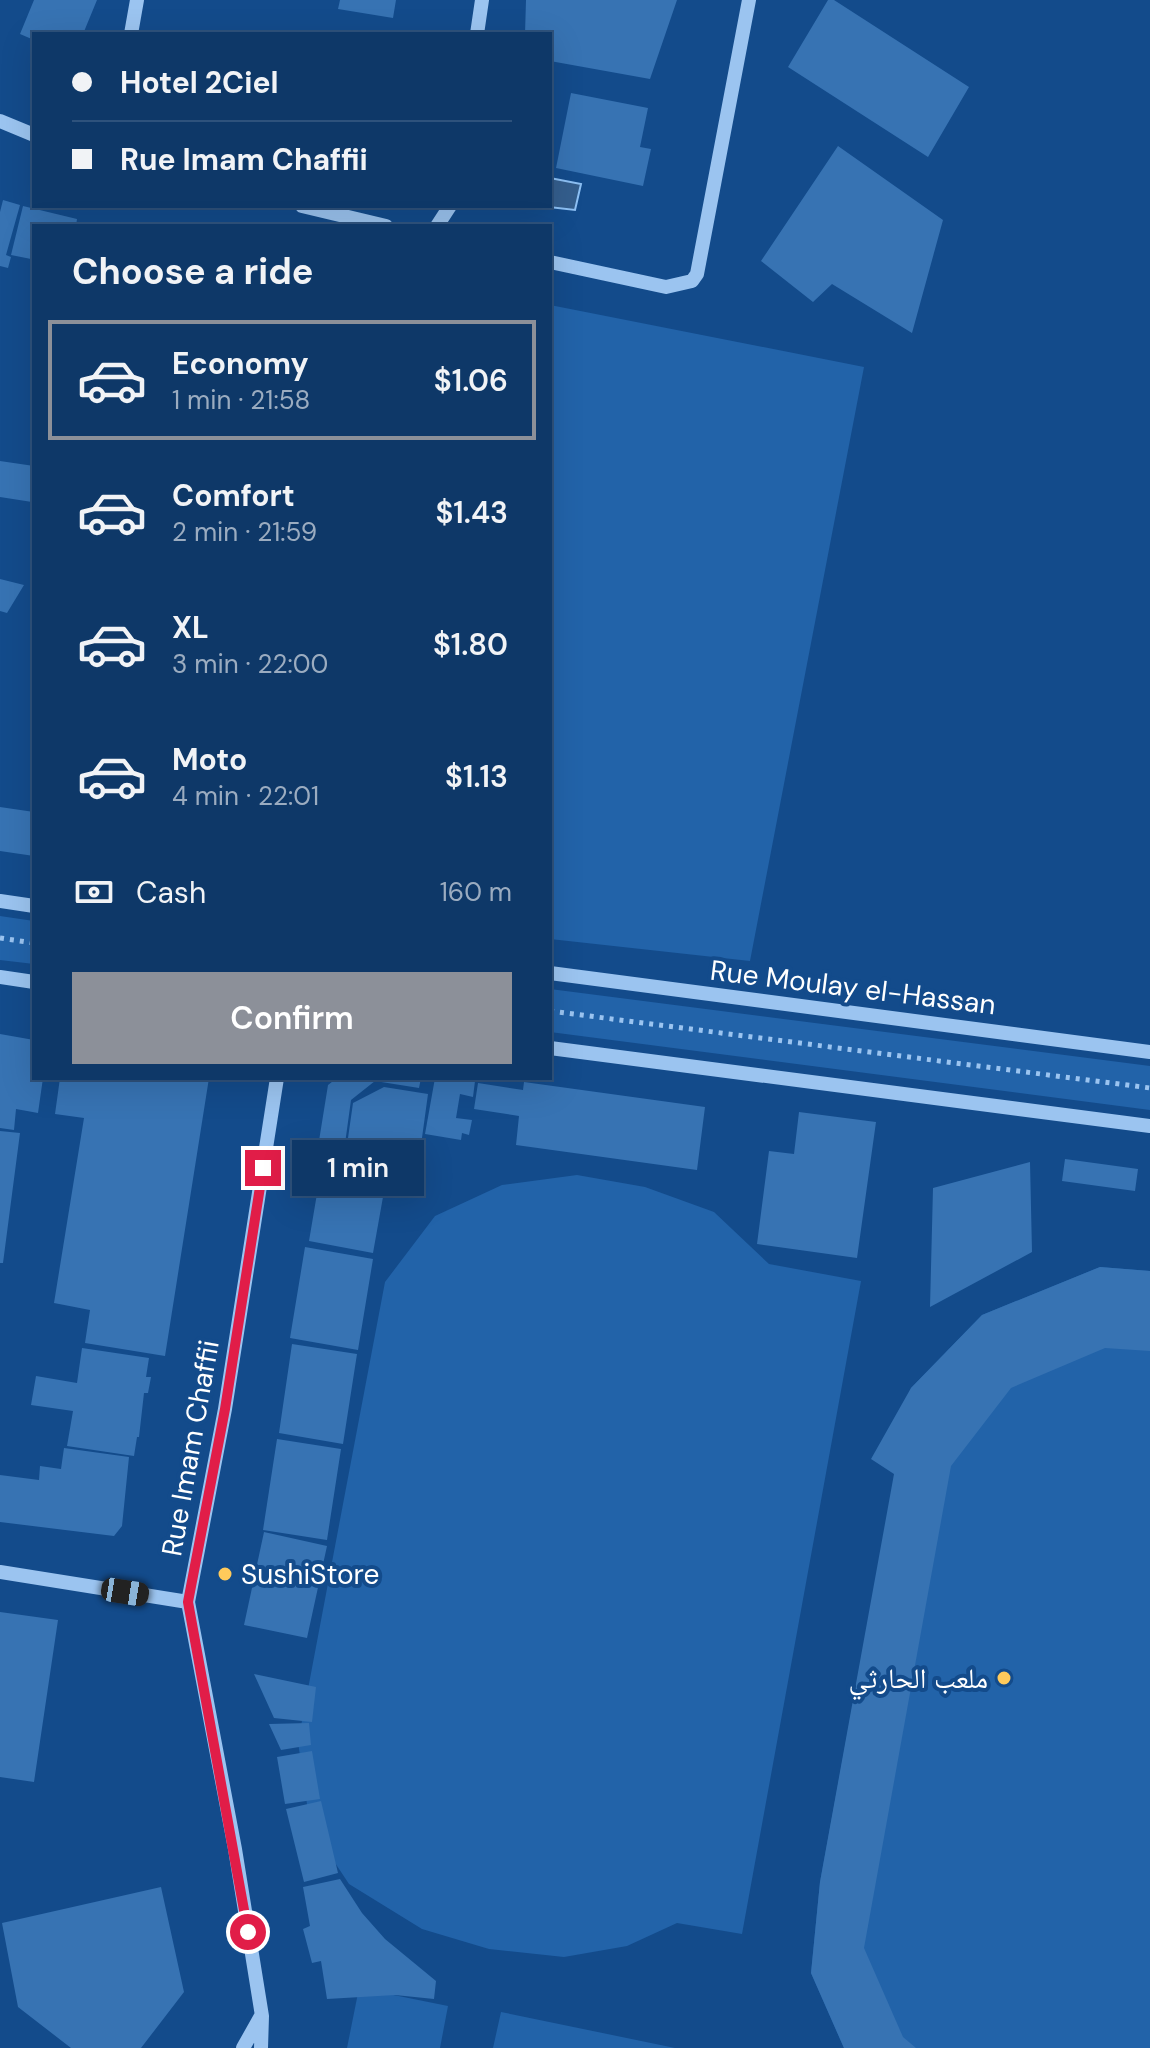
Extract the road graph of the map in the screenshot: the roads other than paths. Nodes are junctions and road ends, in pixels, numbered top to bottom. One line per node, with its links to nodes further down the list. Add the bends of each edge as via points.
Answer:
1 (137, 0): 4 (street)
2 (482, 0): 5 (street)
3 (749, 0): 10 (street, via 692,281 666,287)
4 (131, 32)
5 (477, 32)
6 (0, 121): 7 (street)
7 (32, 134)
8 (310, 208): 9 (street)
9 (378, 224)
10 (552, 262)
11 (0, 901): 12 (street)
12 (32, 906)
13 (552, 973): 17 (street, Rue Moulay el-Hassan)
14 (0, 977): 15 (street)
15 (32, 982)
16 (552, 1048): 19 (street)
17 (1150, 1052)
18 (277, 1080): 21 (street, Rue Imam Chaffii, via 225,1409)
19 (1150, 1126)
20 (0, 1572): 21 (street)
21 (188, 1602): 22 (street, Rue Imam Chaffii)
22 (262, 2016): 23 (street); 24 (street, Rue Imam Chaffii)
23 (243, 2048)
24 (261, 2048)

